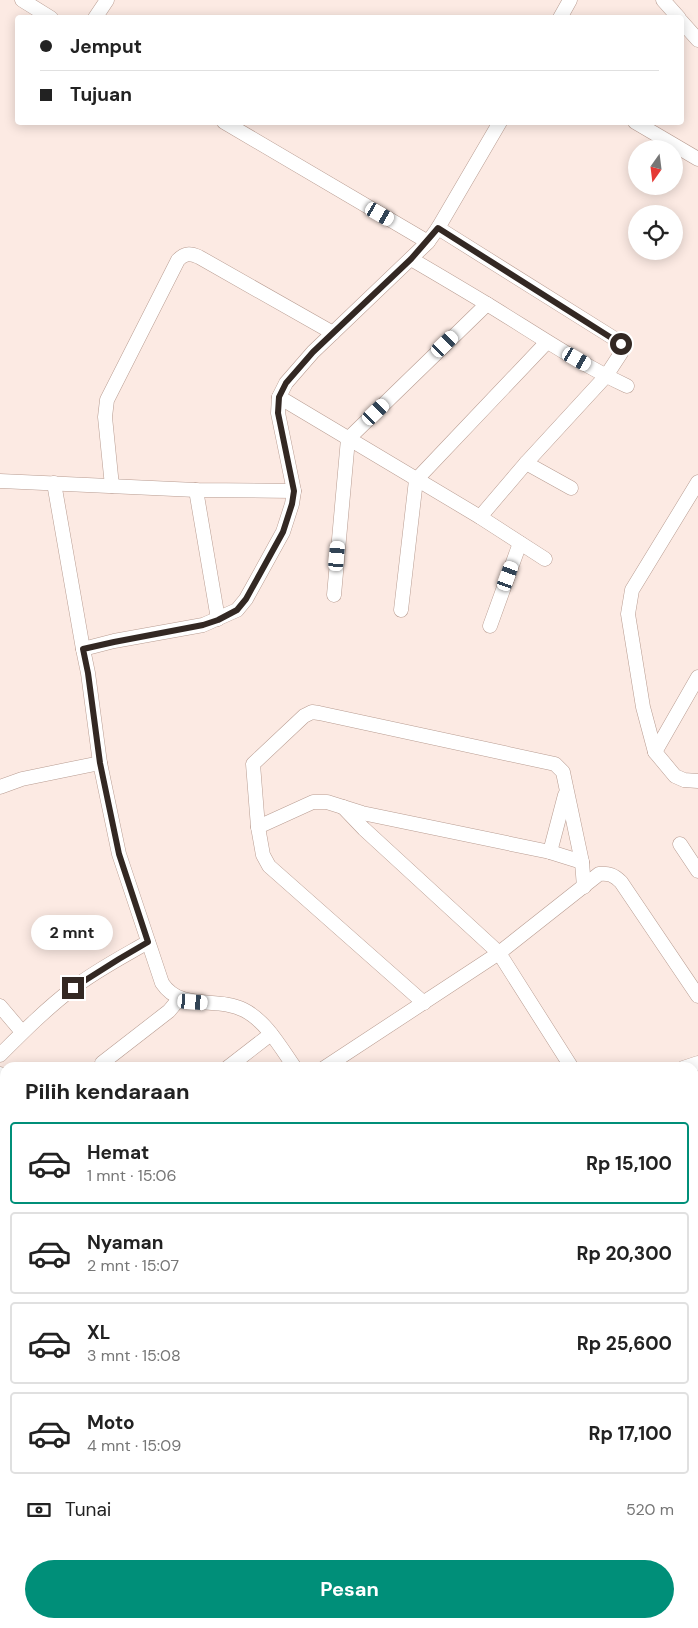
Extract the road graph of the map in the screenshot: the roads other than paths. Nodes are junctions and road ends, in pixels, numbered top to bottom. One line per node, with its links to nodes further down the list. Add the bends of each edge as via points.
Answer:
1 (22, 0): 5 (street)
2 (107, 0): 6 (street)
3 (570, 0): 7 (street)
4 (664, 0): 8 (street)
5 (46, 15)
6 (97, 15)
7 (562, 15)
8 (676, 15)
9 (684, 24): 10 (street)
10 (698, 40)
11 (229, 125): 16 (street)
12 (498, 125): 15 (street)
13 (640, 125): 14 (street)
14 (698, 159)
15 (438, 228): 16 (street); 21 (street, via 621,344 621,353)
16 (428, 242): 17 (street)
17 (411, 259): 18 (street); 19 (street)
18 (487, 304): 20 (street); 24 (street)
19 (333, 333): 23 (street, via 290,376); 30 (street, via 199,257 183,255 106,400)
20 (547, 342): 21 (street); 26 (street)
21 (606, 376): 22 (street); 25 (street)
22 (627, 386)
23 (279, 397): 24 (street); 33 (street, via 278,413)
24 (348, 439): 26 (street); 37 (street)
25 (526, 463): 31 (street); 34 (street)
26 (416, 480): 34 (street); 38 (street)
27 (0, 481): 29 (street)
28 (698, 482): 43 (street, via 632,590 629,604 643,707)
29 (54, 483): 30 (street); 41 (street)
30 (112, 486): 32 (street)
31 (571, 488)
32 (196, 490): 33 (street); 39 (street)
33 (294, 491): 39 (street, via 283,532 246,599 237,610)
34 (480, 517): 35 (street)
35 (520, 543): 36 (street); 40 (street)
36 (544, 559)
37 (334, 596)
38 (401, 610)
39 (218, 620): 41 (street)
40 (490, 626)
41 (83, 649): 44 (street)
42 (698, 677): 43 (street)
43 (655, 752): 45 (street, via 675,776)
44 (100, 763): 46 (street, via 22,779); 55 (street, via 119,854)
45 (698, 781)
46 (0, 787)
47 (566, 791): 49 (street, via 563,772 554,764 312,712 253,764); 51 (street); 52 (street)
48 (343, 807): 49 (street, via 313,802); 51 (street); 56 (street)
49 (258, 827): 59 (street, via 263,854 270,866)
50 (680, 844): 53 (street)
51 (550, 852): 52 (street)
52 (582, 862): 54 (street)
53 (698, 870)
54 (584, 887): 56 (street); 57 (street, via 599,874 615,876)
55 (148, 942): 58 (street, via 162,984); 61 (street, via 73,988)
56 (498, 953): 59 (street); 68 (street)
57 (698, 996)
58 (179, 999): 62 (street, via 243,1009); 64 (street, via 169,1011)
59 (424, 1003): 67 (street)
60 (0, 1006): 61 (street)
61 (22, 1032): 63 (street)
62 (271, 1034): 65 (street); 66 (street)
63 (0, 1055)
64 (105, 1062)
65 (235, 1062)
66 (291, 1062)
67 (333, 1062)
68 (568, 1062)

